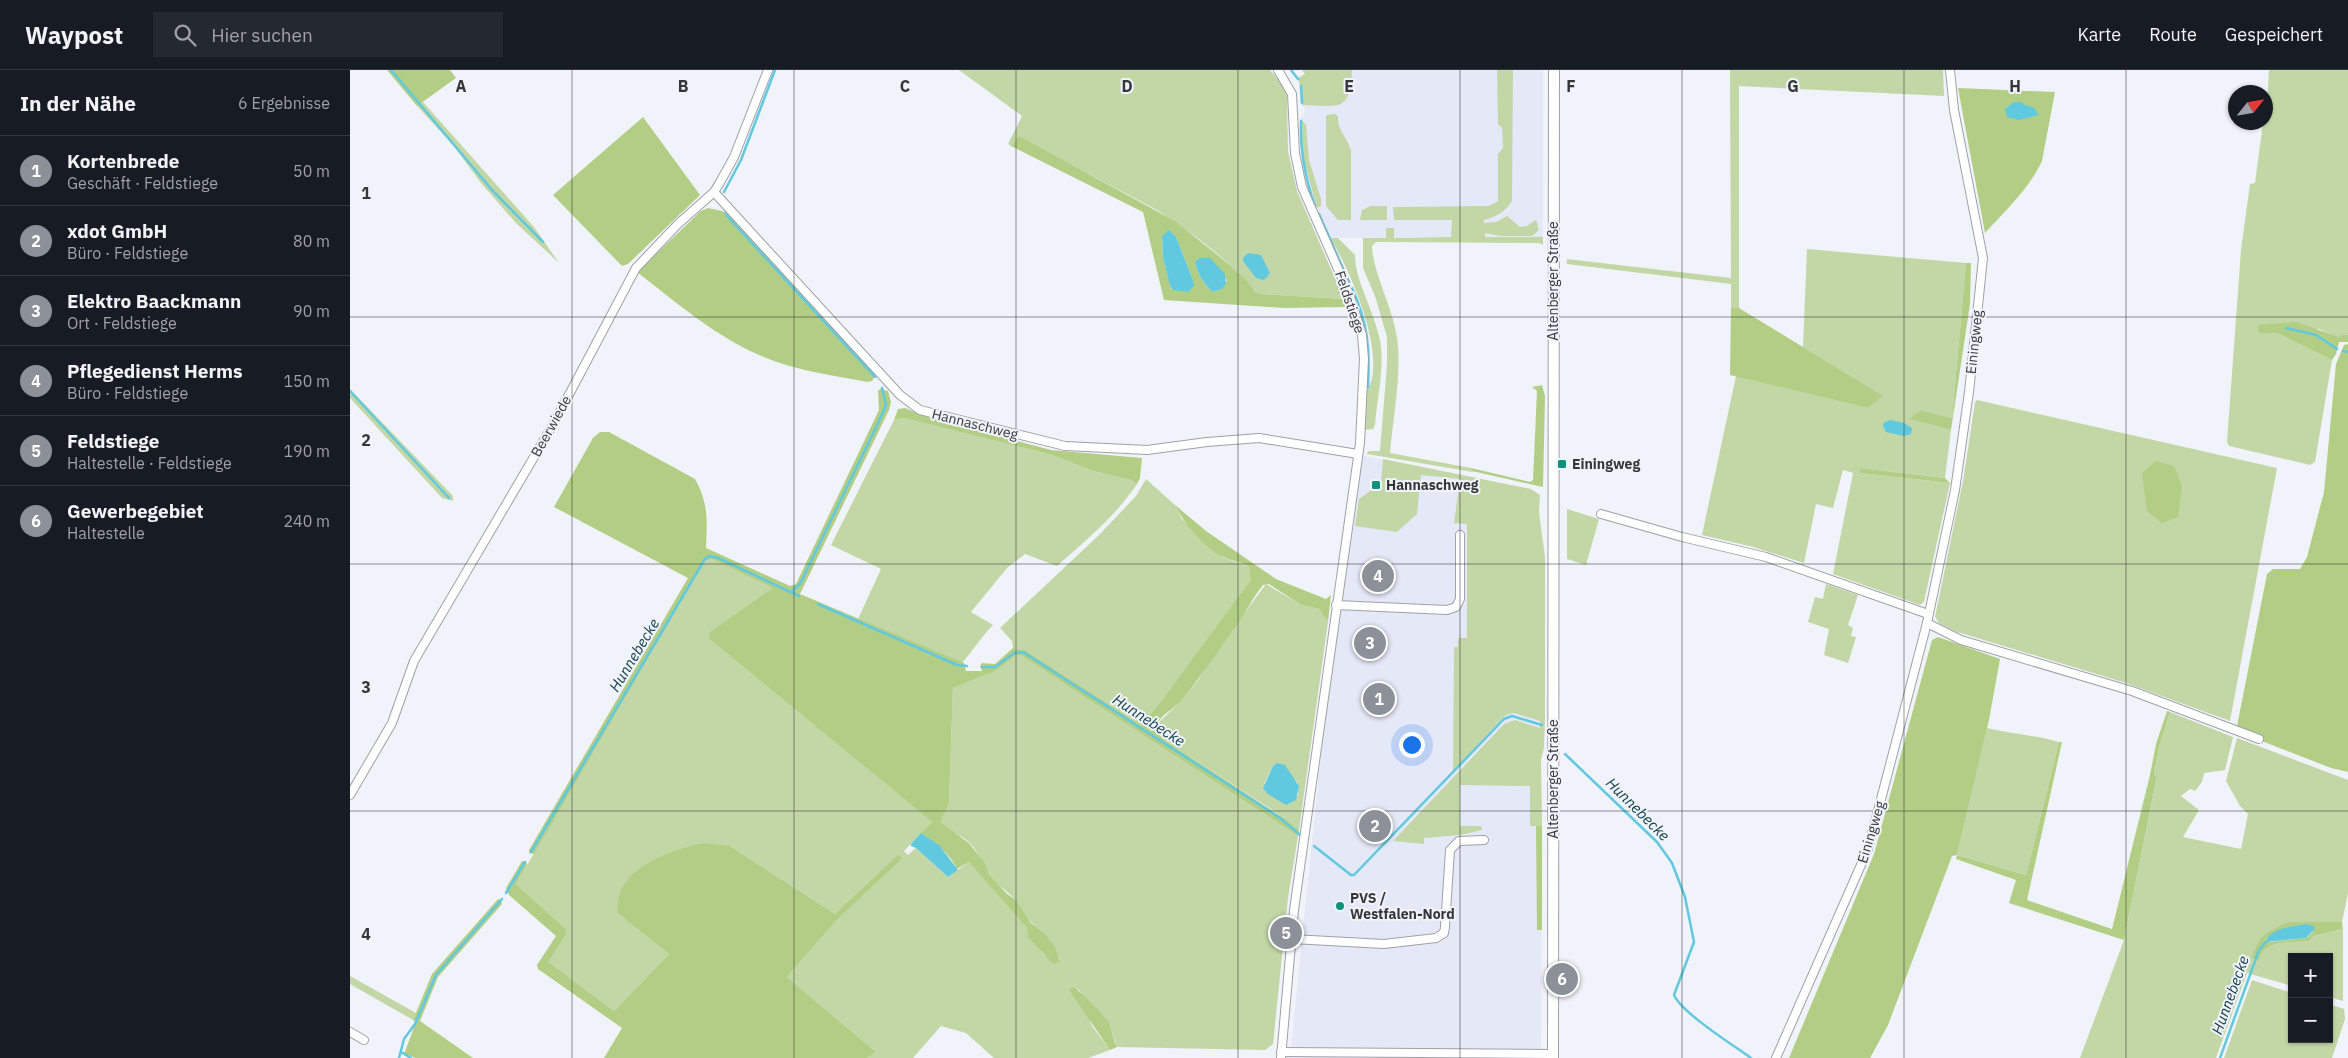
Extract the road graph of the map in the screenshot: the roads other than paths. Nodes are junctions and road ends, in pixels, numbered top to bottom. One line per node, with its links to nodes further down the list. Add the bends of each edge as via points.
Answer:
1 (768, 70): 5 (street, Beerwiede, via 734,157)
2 (1278, 70): 6 (street, Feldstiege, via 1292,94 1294,153 1302,187 1347,288 1362,335 1364,359)
3 (1554, 70): 19 (main road, Altenberger Straße)
4 (1950, 70): 10 (street, Einingweg, via 1954,110 1981,240 1983,267 1958,474)
5 (714, 192): 6 (street, Hannaschweg, via 900,395 920,410 1066,446 1147,450 1259,438); 13 (street, Beerwiede, via 636,268 554,423 414,661 392,723)
6 (1358, 454): 9 (street, Feldstiege)
7 (1601, 514): 10 (street, via 1766,557)
8 (1460, 535): 9 (street, via 1460,599 1456,607 1447,610)
9 (1336, 605): 15 (street, Feldstiege)
10 (1928, 614): 11 (street, Einingweg)
11 (1927, 624): 12 (street, via 1961,640 2132,692); 20 (street, Einingweg, via 1868,849)
12 (2259, 739)
13 (350, 795)
14 (1484, 840): 15 (street, via 1459,841 1450,850 1445,927 1436,938 1384,944)
15 (1292, 939): 18 (street, Feldstiege)
16 (350, 1032): 17 (street)
17 (364, 1040)
18 (1281, 1055): 19 (street, Feldstiege)
19 (1553, 1056)
20 (1776, 1058)

